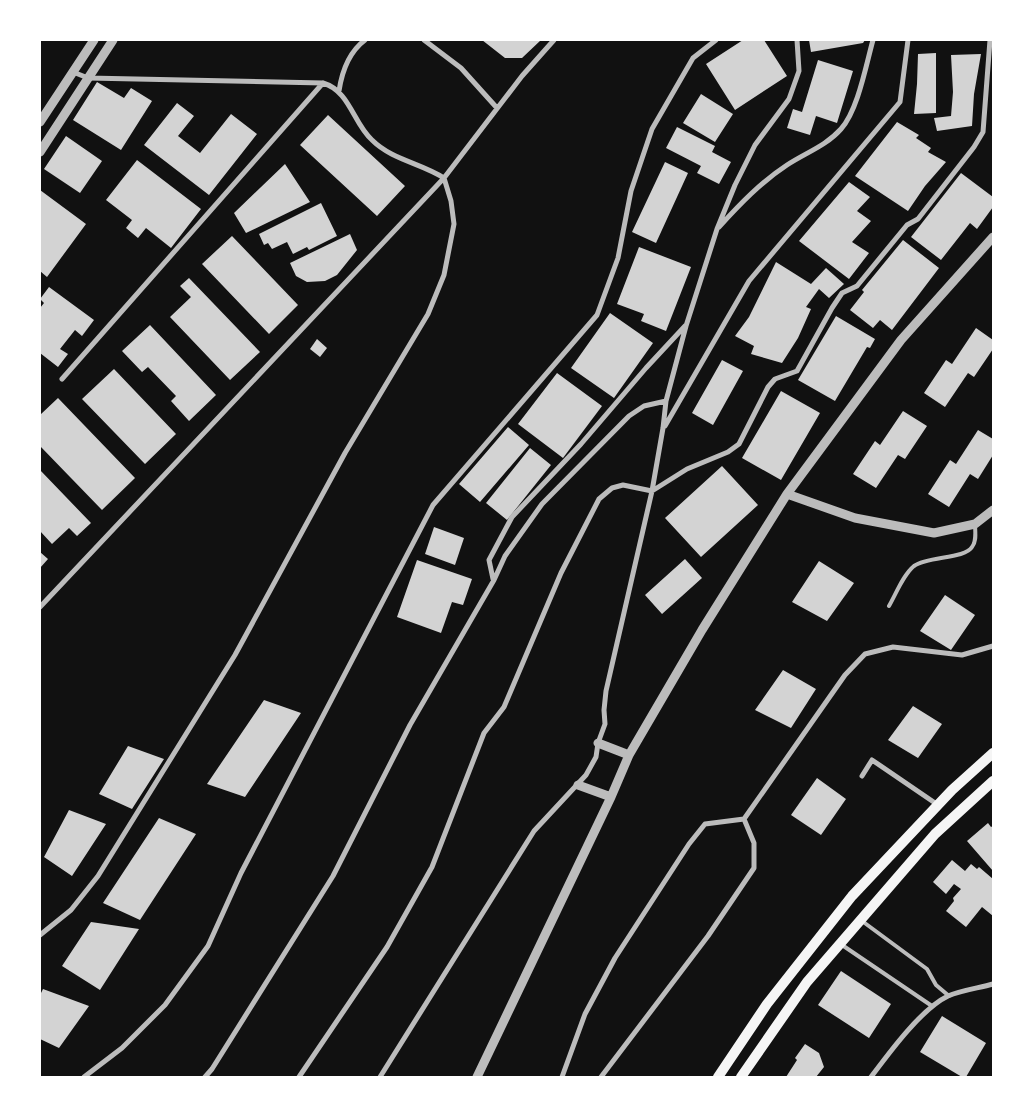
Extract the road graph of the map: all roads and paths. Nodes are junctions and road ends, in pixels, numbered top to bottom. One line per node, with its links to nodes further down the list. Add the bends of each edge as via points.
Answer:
1 (94, 40): 11 (street)
2 (114, 40): 12 (street)
3 (424, 40): 15 (street, via 461,68)
4 (554, 40): 15 (street)
5 (716, 40): 48 (street, via 693,58 652,128 631,191 618,258 597,316 433,505 241,873 208,946 165,1005 122,1048)
6 (797, 40): 19 (street, via 799,71 789,99 755,144)
7 (873, 40): 19 (street, via 853,109 842,129 756,188)
8 (908, 40): 24 (street, via 900,102 749,281)
9 (990, 40): 25 (street, via 983,132 974,147 918,219 907,225 857,286 842,293 797,372 775,379 768,387 739,444 687,469)
10 (363, 41): 14 (street, via 346,65)
11 (73, 72): 12 (street); 16 (street)
12 (88, 78): 13 (street); 17 (street)
13 (324, 83): 14 (street); 22 (street)
14 (340, 91): 18 (street, via 358,124 372,141 393,155)
15 (497, 108): 18 (street)
16 (40, 122)
17 (40, 152)
18 (444, 178): 31 (street); 43 (street, via 454,224 444,275 428,314 345,453 260,612 210,697 98,876 71,910)
19 (717, 229): 21 (street)
20 (993, 237): 26 (street, via 901,340)
21 (686, 326): 23 (street); 29 (street, via 512,517 489,560)
22 (62, 380)
23 (666, 401): 24 (street); 29 (street, via 644,406 630,416 542,504 505,556)
24 (663, 428): 25 (street)
25 (652, 491): 33 (street, via 606,691 605,724); 50 (street, via 624,485 612,488 599,499 561,573 504,707 484,733 432,867 387,947)
26 (787, 494): 28 (street, via 854,518 934,533); 35 (street)
27 (993, 510): 28 (street)
28 (975, 524): 30 (lane, via 976,538 967,553 915,566)
29 (494, 580): 49 (street, via 410,725 334,876)
30 (889, 606)
31 (40, 607)
32 (993, 646): 41 (street, via 962,655 893,647 865,654 845,676)
33 (598, 743): 35 (street); 38 (street, via 596,757)
34 (993, 753): 40 (main road)
35 (629, 755): 39 (street)
36 (862, 776): 40 (street, via 872,760)
37 (993, 781): 42 (main road, via 935,834)
38 (578, 785): 39 (street); 51 (street, via 534,831)
39 (611, 797): 52 (street)
40 (938, 805): 55 (main road, via 852,896 768,1004)
41 (744, 819): 53 (street, via 705,824 689,844 614,958 585,1014); 54 (street, via 754,842 754,868 708,936)
42 (860, 920): 44 (main road); 46 (lane, via 927,969 936,985)
43 (40, 935)
44 (840, 944): 47 (lane); 56 (main road, via 807,982)
45 (993, 984): 46 (street)
46 (949, 996): 47 (street)
47 (932, 1006): 57 (street)
48 (84, 1077)
49 (205, 1077)
50 (299, 1077)
51 (380, 1077)
52 (477, 1077)
53 (562, 1077)
54 (601, 1077)
55 (718, 1077)
56 (741, 1077)
57 (871, 1077)

